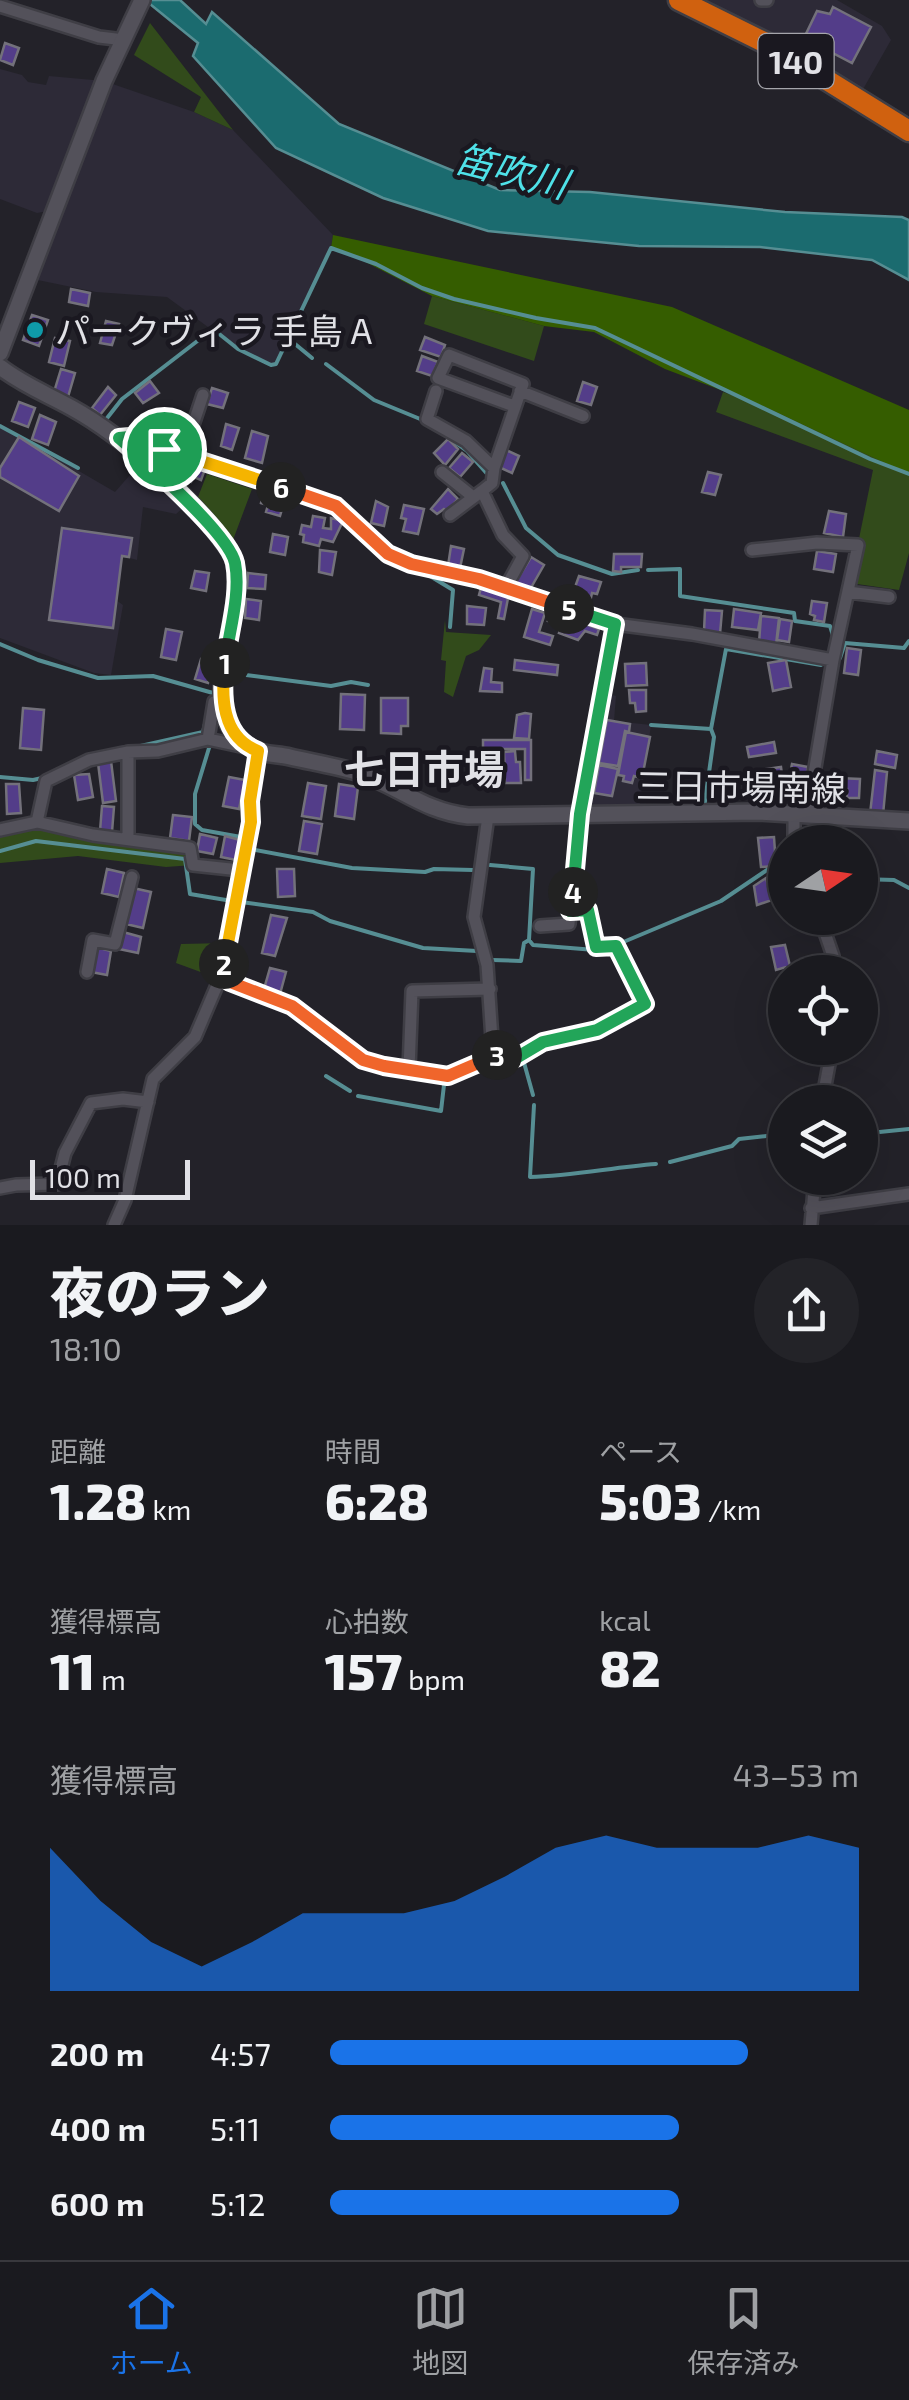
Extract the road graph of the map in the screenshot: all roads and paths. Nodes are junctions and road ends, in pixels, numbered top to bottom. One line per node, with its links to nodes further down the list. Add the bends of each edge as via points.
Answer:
1 (679, 0): 5 (highway, 140)
2 (0, 6): 4 (street)
3 (138, 8): 4 (main road)
4 (124, 40): 6 (main road)
5 (905, 122)
6 (0, 353)
7 (0, 367): 13 (main road)
8 (436, 391): 15 (street, via 427,419 466,441)
9 (520, 392): 11 (street); 11 (street, via 523,384 448,355 438,378); 12 (street)
10 (203, 395): 14 (street)
11 (514, 406): 15 (street)
12 (583, 416)
13 (119, 438): 14 (street); 25 (main road, via 209,525 235,560)
14 (183, 455): 20 (street, via 336,506 388,554 411,564)
15 (494, 468): 17 (street, via 492,483)
16 (442, 472): 17 (street)
17 (477, 494): 18 (street); 20 (street, via 523,556)
18 (450, 515)
19 (752, 550): 21 (street, via 858,545)
20 (506, 586): 23 (street)
21 (848, 592): 22 (street); 24 (street)
22 (889, 597)
23 (615, 624): 24 (street); 29 (street)
24 (834, 660): 30 (street)
25 (222, 700): 26 (street, via 214,702); 27 (main road, via 230,726)
26 (208, 739): 27 (street); 28 (street)
27 (254, 749): 31 (main road, 三日市場南線, via 371,776 442,813); 37 (street, via 251,822)
28 (128, 752): 33 (street, via 89,760 46,781); 36 (street)
29 (580, 814): 30 (main road, 三日市場南線); 31 (main road, 三日市場南線); 39 (street)
30 (801, 815): 32 (main road, 三日市場南線); 34 (street)
31 (488, 816): 43 (street, via 474,917)
32 (909, 821)
33 (36, 822): 35 (street); 36 (street)
34 (798, 825)
35 (0, 830)
36 (128, 839): 37 (street, via 190,848 193,865)
37 (240, 870): 42 (street)
38 (132, 877): 41 (street, via 114,944 94,940)
39 (570, 911): 40 (street, via 569,924); 44 (street, via 588,910 596,947 616,946 645,1004 597,1030 543,1042 516,1058)
40 (540, 926)
41 (87, 972)
42 (222, 976): 45 (street, via 292,1006 363,1060); 46 (street, via 195,1037 153,1079)
43 (490, 990): 44 (street); 45 (street, via 412,990)
44 (493, 1054): 45 (street, via 448,1076)
45 (409, 1069)
46 (148, 1102): 47 (street, via 91,1103 57,1184); 51 (street)
47 (0, 1188)
48 (909, 1194): 50 (street)
49 (813, 1195): 50 (street)
50 (811, 1208): 52 (street)
51 (117, 1224)
52 (811, 1225)

